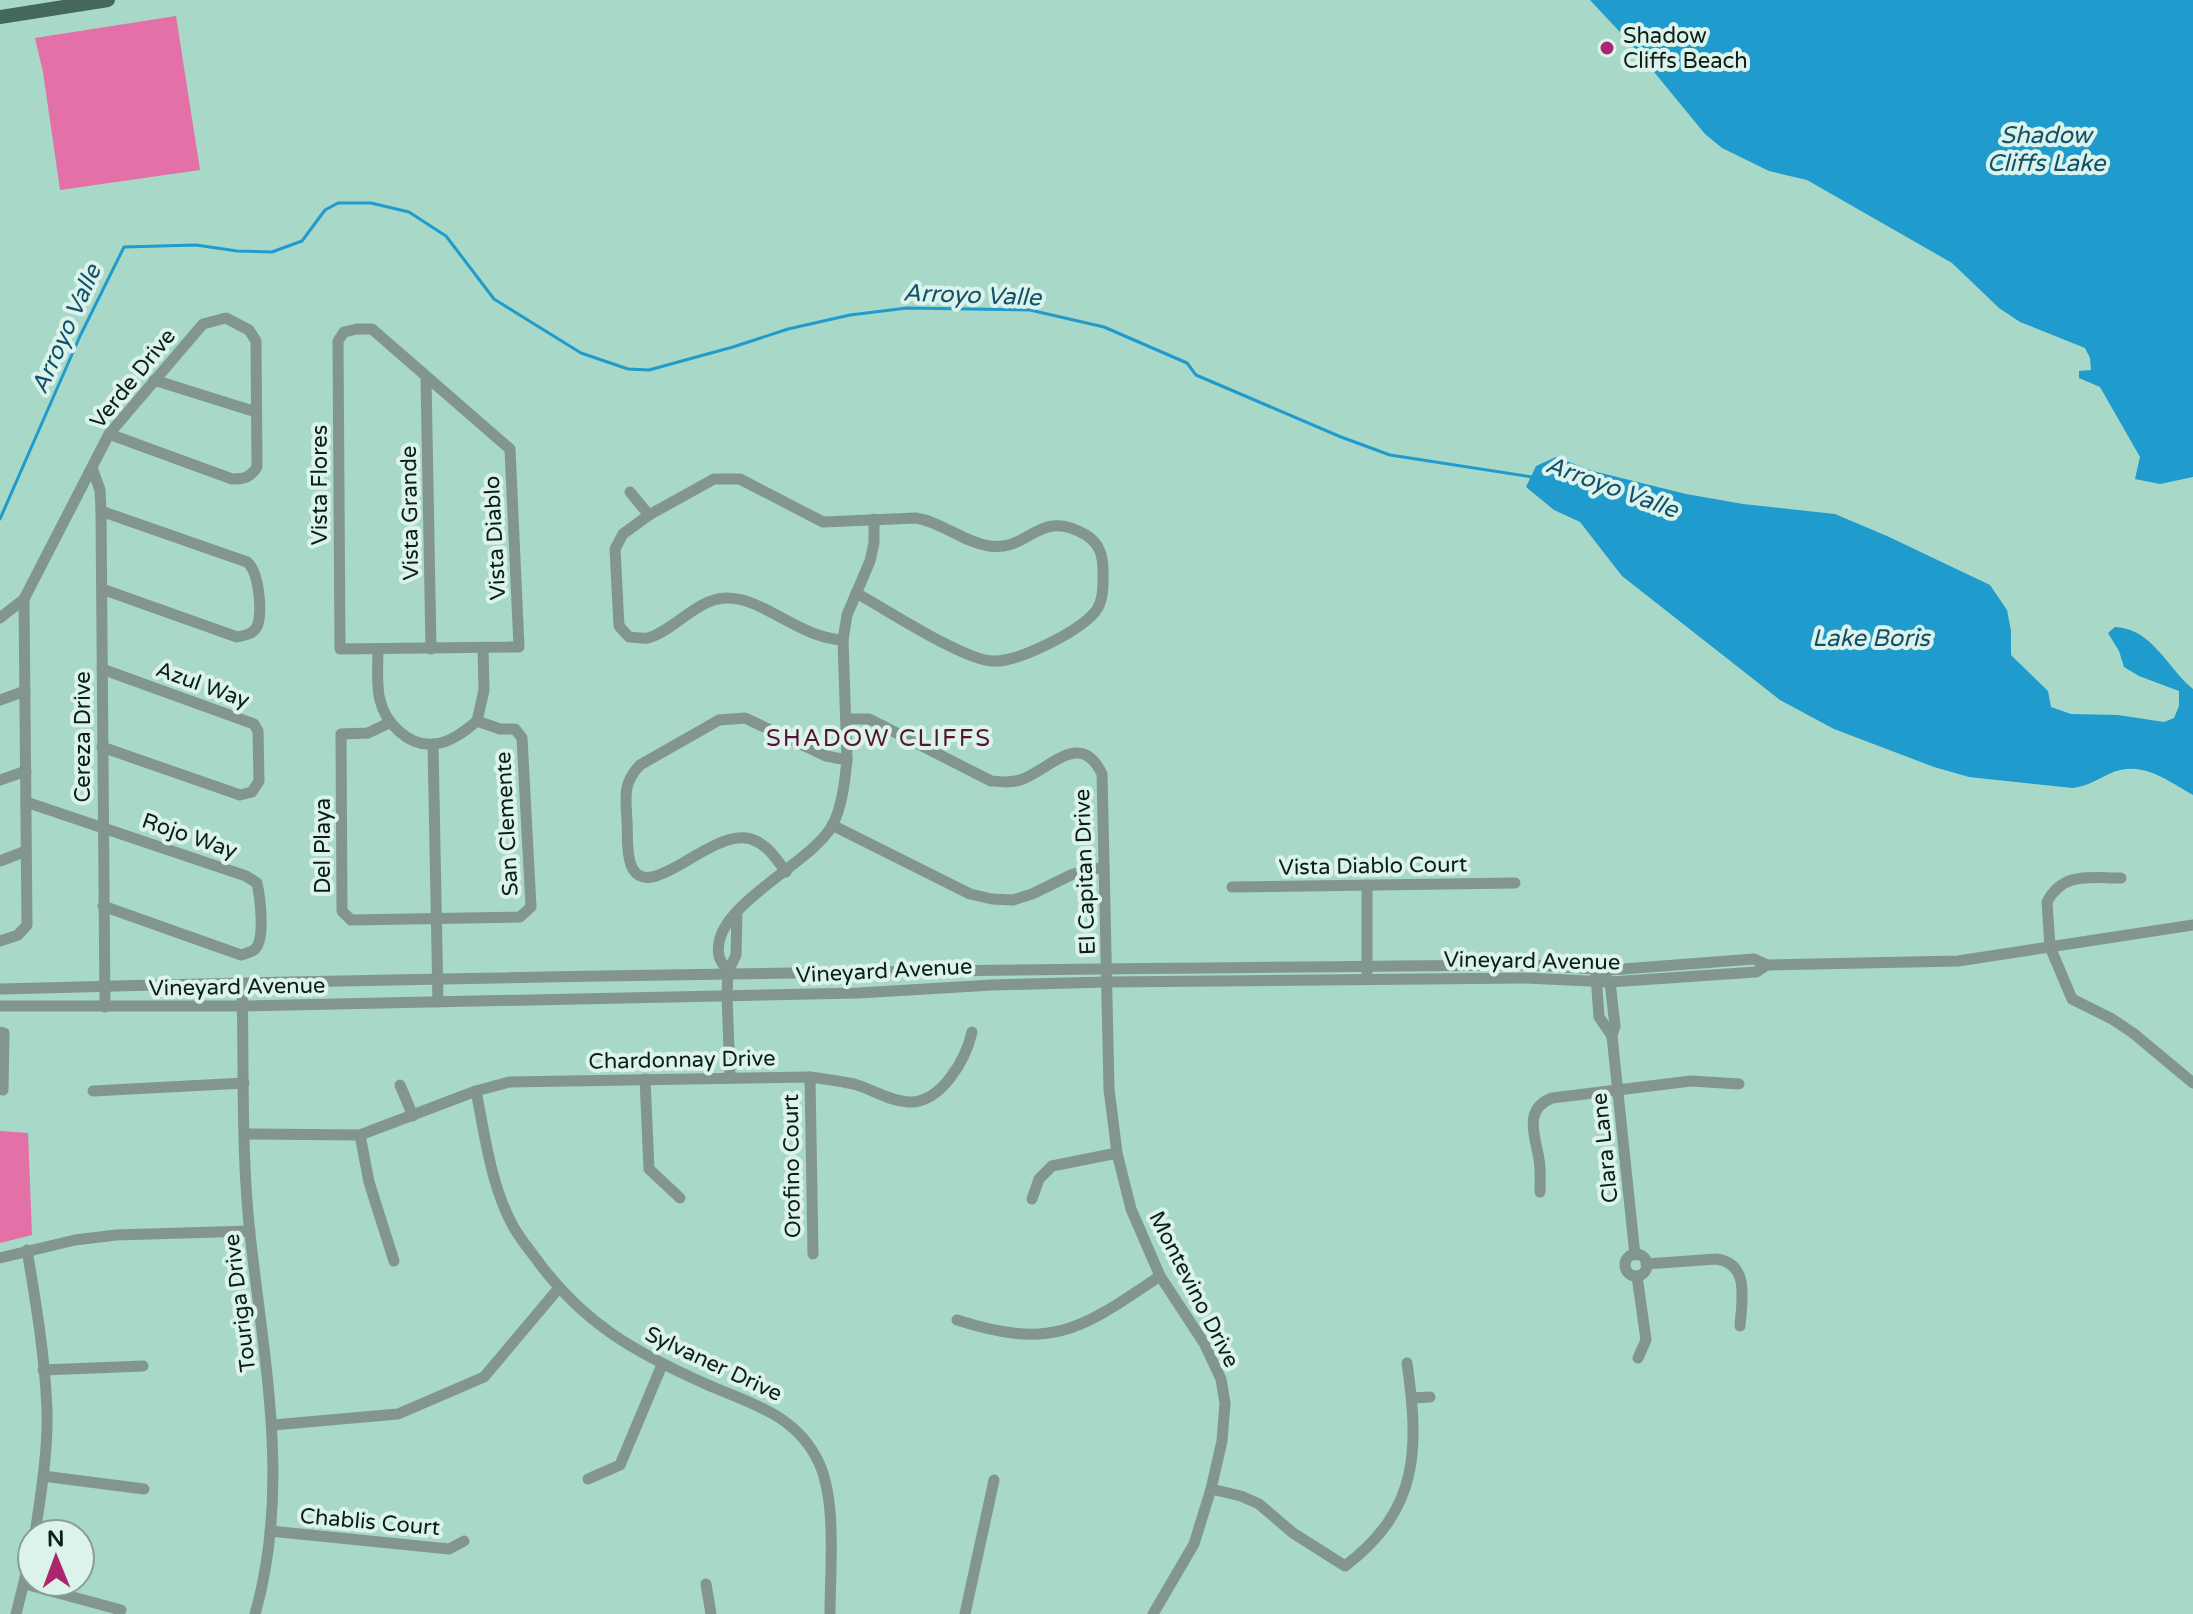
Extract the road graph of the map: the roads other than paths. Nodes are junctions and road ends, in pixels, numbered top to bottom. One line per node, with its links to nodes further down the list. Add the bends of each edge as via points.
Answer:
1 (108, 0): 2 (main road)
2 (0, 17)
3 (426, 377): 17 (street, Vista Diablo, via 510,449 519,647); 18 (street, Vista Grande); 19 (street, Vista Flores, via 372,329 344,332 338,341 340,649)
4 (154, 380): 5 (street); 5 (street, Verde Drive, via 203,324 226,318 249,330 256,341); 6 (street, Verde Drive)
5 (256, 412): 6 (street, Verde Drive, via 257,467 243,479)
6 (109, 434): 7 (street, Verde Drive)
7 (92, 468): 9 (street, Cereza Drive); 14 (street, Verde Drive)
8 (630, 492): 10 (street)
9 (101, 511): 12 (street, Cereza Drive); 12 (street, via 254,567 258,625 250,635 237,637)
10 (649, 515): 11 (street, via 714,479 740,479 823,522); 16 (street, via 623,534 615,549 619,626 629,637 648,638 724,597 743,600 803,631)
11 (874, 519): 13 (street, via 870,561); 13 (street, via 929,520 990,546 1011,545 1057,524 1097,543 1103,557 1102,598 1082,623 1043,646 1009,661 991,662 974,658)
12 (102, 589): 20 (street, Cereza Drive)
13 (856, 593): 16 (street)
14 (24, 599): 15 (street, Verde Drive); 21 (street)
15 (0, 618)
16 (843, 640): 23 (street)
17 (483, 648): 18 (street, Vista Diablo); 24 (street, via 484,690)
18 (431, 649): 19 (street, Vista Flores)
19 (378, 650): 25 (street, via 379,699)
20 (102, 669): 27 (street, Cereza Drive); 27 (street, Azul Way, via 254,724 259,781 252,792 240,795)
21 (25, 691): 22 (street); 29 (street)
22 (0, 700)
23 (846, 719): 28 (street); 36 (street, El Capitan Drive, via 869,719 991,781 1010,783 1072,752 1086,754 1102,774)
24 (477, 721): 26 (street, via 454,738); 43 (street, San Clemente, via 515,729 522,738 531,907 520,917)
25 (389, 723): 26 (street, via 420,743); 43 (street, Del Playa, via 368,733 341,734 342,911 351,920)
26 (433, 744): 43 (street)
27 (102, 747): 33 (street, Cereza Drive)
28 (847, 760): 32 (street); 37 (street, via 826,756 745,718 732,718 719,720 633,772 626,786 628,857 641,877 656,878 735,837 754,839)
29 (26, 771): 30 (street); 31 (street)
30 (0, 780)
31 (26, 802): 33 (street, Rojo Way); 34 (street)
32 (832, 825): 36 (street, via 970,894 992,899 1013,900); 37 (street)
33 (102, 826): 42 (street, Cereza Drive); 42 (street, Rojo Way, via 257,883 260,941 253,952 241,955)
34 (26, 851): 35 (street); 45 (street, via 27,925 18,935)
35 (0, 861)
36 (1104, 867): 50 (street, El Capitan Drive)
37 (786, 872): 48 (street, via 737,912 736,955)
38 (2121, 878): 46 (street, via 2061,883 2047,902)
39 (1515, 883): 40 (street, Vista Diablo Court)
40 (1367, 885): 41 (street, Vista Diablo Court); 49 (street)
41 (1232, 887)
42 (103, 906): 55 (street, Cereza Drive)
43 (436, 918): 52 (street)
44 (2193, 925): 46 (street, Vineyard Avenue)
45 (0, 941)
46 (2050, 947): 47 (street, Vineyard Avenue, via 1958,961); 69 (street, via 2072,999 2133,1033)
47 (1767, 965): 51 (street, Vineyard Avenue, via 1754,959); 53 (street, Vineyard Avenue, via 1756,972)
48 (728, 972): 50 (street, Vineyard Avenue); 52 (street, Vineyard Avenue); 57 (street)
49 (1367, 973): 50 (street, Vineyard Avenue); 51 (street, Vineyard Avenue, via 1534,965)
50 (1107, 976): 57 (street, Vineyard Avenue, via 859,993); 79 (street, Montevino Drive, via 1109,1089)
51 (1596, 976): 53 (street); 64 (street, Clara Lane, via 1599,1017)
52 (438, 978): 54 (street, Vineyard Avenue); 58 (street)
53 (1610, 982): 64 (street, Clara Lane)
54 (242, 985): 55 (street, Vineyard Avenue); 60 (street, Touriga Drive)
55 (105, 986): 56 (street, Vineyard Avenue); 61 (street, Cereza Drive)
56 (0, 989)
57 (727, 995): 58 (street, Vineyard Avenue); 65 (street)
58 (438, 1002): 60 (street, Vineyard Avenue)
59 (0, 1006): 61 (street, Vineyard Avenue)
60 (243, 1006): 61 (street, Vineyard Avenue); 68 (street, Touriga Drive)
61 (105, 1007)
62 (0, 1032): 72 (street)
63 (972, 1032): 66 (street, Chardonnay Drive, via 967,1054 951,1078 934,1094 911,1103)
64 (1612, 1036): 73 (street, Clara Lane)
65 (730, 1077): 66 (street, Chardonnay Drive); 67 (street, Chardonnay Drive)
66 (810, 1077): 85 (street, Orofino Court)
67 (645, 1079): 75 (street, Chardonnay Drive, via 509,1082); 81 (street, via 649,1169)
68 (244, 1083): 74 (street); 77 (street, Touriga Drive)
69 (2193, 1083)
70 (1739, 1084): 73 (street, via 1691,1081)
71 (400, 1085): 76 (street)
72 (3, 1090)
73 (1618, 1090): 80 (street, via 1552,1098 1536,1107 1532,1121); 86 (street, Clara Lane)
74 (93, 1091)
75 (476, 1091): 76 (street, Chardonnay Drive); 92 (street, Sylvaner Drive, via 494,1177 513,1226)
76 (413, 1116): 78 (street, Chardonnay Drive)
77 (246, 1134): 78 (street); 83 (street, Touriga Drive)
78 (360, 1135): 88 (street)
79 (1117, 1153): 82 (street, via 1052,1166 1039,1179); 90 (street, Montevino Drive, via 1131,1209)
80 (1540, 1192)
81 (680, 1198)
82 (1032, 1199)
83 (250, 1231): 84 (street, via 116,1235); 102 (street, Touriga Drive)
84 (27, 1250): 87 (street); 99 (street)
85 (813, 1254)
86 (1635, 1255): 89 (street); 91 (street, via 1625,1267)
87 (0, 1258)
88 (394, 1261)
89 (1646, 1264): 91 (street); 94 (street, via 1716,1259 1734,1265 1741,1281)
90 (1160, 1276): 93 (street, via 1077,1328 1046,1335 985,1329); 107 (street, Montevino Drive, via 1221,1379 1222,1441)
91 (1637, 1276): 95 (street, via 1646,1340)
92 (558, 1289): 97 (street, Sylvaner Drive, via 613,1336); 102 (street, via 484,1377 398,1414)
93 (957, 1320)
94 (1740, 1326)
95 (1638, 1358)
96 (1407, 1363): 101 (street)
97 (662, 1365): 104 (street, via 620,1465); 116 (street, Sylvaner Drive, via 781,1417 803,1436 829,1495)
98 (143, 1366): 99 (street)
99 (43, 1370): 103 (street)
100 (1430, 1397): 101 (street)
101 (1412, 1398): 107 (street, via 1410,1473 1398,1506 1385,1529 1345,1566 1259,1504)
102 (273, 1425): 109 (street, Touriga Drive)
103 (43, 1476): 106 (street); 108 (street)
104 (588, 1479)
105 (994, 1480): 117 (street)
106 (144, 1489)
107 (1211, 1489): 118 (street, Montevino Drive, via 1194,1544)
108 (37, 1518)
109 (270, 1531): 110 (street, Chablis Court, via 449,1549); 114 (street, Touriga Drive)
110 (464, 1541)
111 (706, 1584): 115 (street)
112 (77, 1598): 113 (street)
113 (121, 1610)
114 (255, 1614)
115 (711, 1614)
116 (830, 1614)
117 (965, 1614)
118 (1153, 1614)

